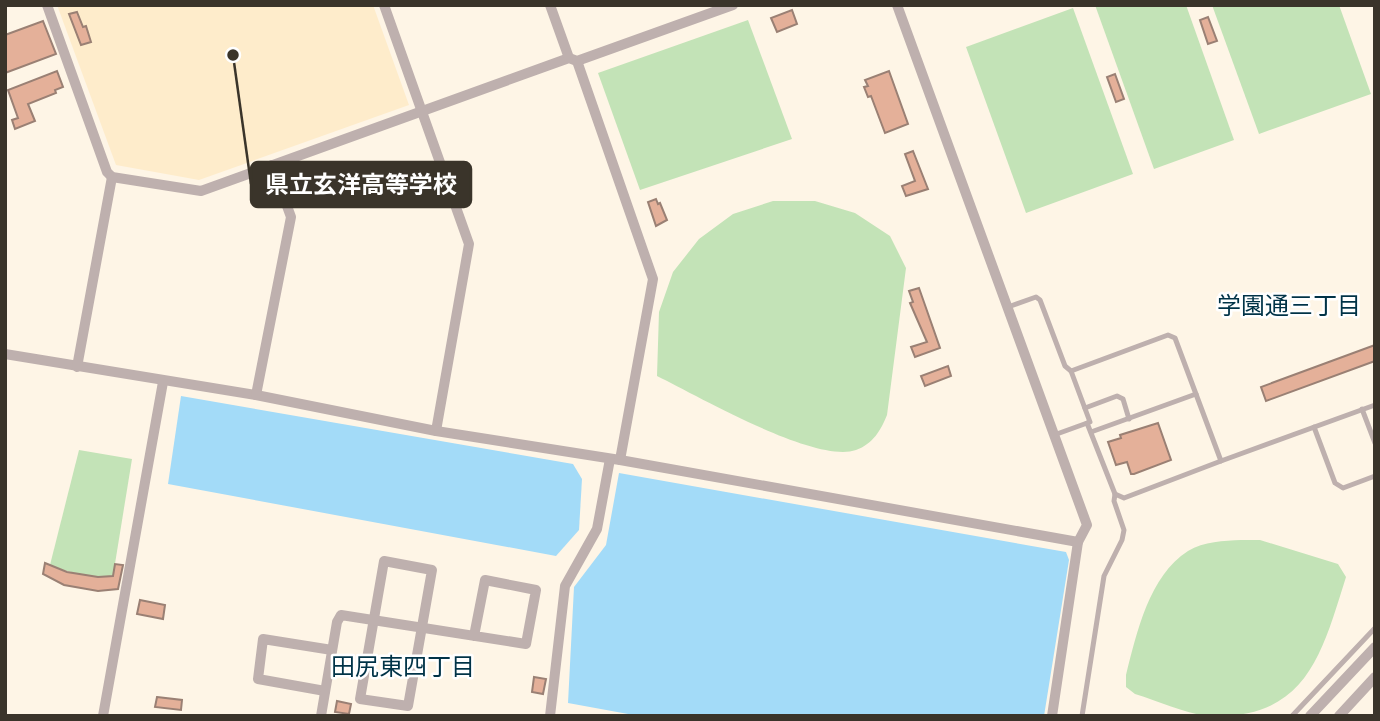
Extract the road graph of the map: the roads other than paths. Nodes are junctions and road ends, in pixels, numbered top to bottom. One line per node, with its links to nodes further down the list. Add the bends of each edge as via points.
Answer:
1 (47, 5): 9 (street)
2 (384, 5): 7 (street)
3 (550, 5): 6 (street)
4 (897, 5): 10 (street)
5 (727, 6): 6 (street)
6 (573, 60): 7 (street); 27 (street, via 653,279)
7 (422, 111): 8 (street); 23 (street, via 468,244)
8 (272, 165): 9 (street, via 201,191); 16 (street, via 291,216)
9 (112, 177): 12 (street)
10 (1007, 307): 13 (lane, via 1040,300); 25 (street)
11 (5, 354): 12 (street)
12 (77, 367): 14 (street)
13 (1071, 371): 15 (lane, via 1168,335 1175,338); 18 (lane)
14 (163, 382): 16 (street); 41 (street)
15 (1196, 394): 20 (lane); 28 (lane)
16 (256, 395): 23 (street)
17 (1375, 405): 19 (lane)
18 (1085, 408): 20 (lane, via 1117,396 1123,399); 21 (lane)
19 (1362, 409): 22 (lane); 26 (lane)
20 (1129, 419): 24 (lane)
21 (1087, 423): 24 (lane); 25 (lane)
22 (1314, 427): 28 (lane); 29 (lane, via 1335,483 1343,488)
23 (436, 431): 27 (street)
24 (1091, 432): 30 (lane)
25 (1054, 435): 31 (street, via 1087,525)
26 (1375, 443)
27 (615, 460): 31 (street); 40 (street, via 597,529 565,586)
28 (1221, 461): 30 (lane, via 1124,498)
29 (1375, 476)
30 (1115, 494): 45 (lane, via 1124,530 1104,576)
31 (1078, 542): 44 (street)
32 (372, 620): 33 (street); 33 (street, via 384,561 432,570); 33 (street, via 360,699 408,706); 37 (street, via 341,615)
33 (422, 628): 35 (street)
34 (1375, 628): 46 (lane)
35 (474, 636): 35 (street, via 485,580 536,590 526,644)
36 (1375, 647): 47 (street)
37 (332, 650): 39 (street); 39 (street, via 263,639 258,679)
38 (1375, 677): 48 (street)
39 (325, 691): 42 (street)
40 (551, 715): 43 (street)
41 (103, 716)
42 (321, 716)
43 (564, 716)
44 (1052, 716)
45 (1082, 716)
46 (1292, 716)
47 (1310, 716)
48 (1339, 716)

